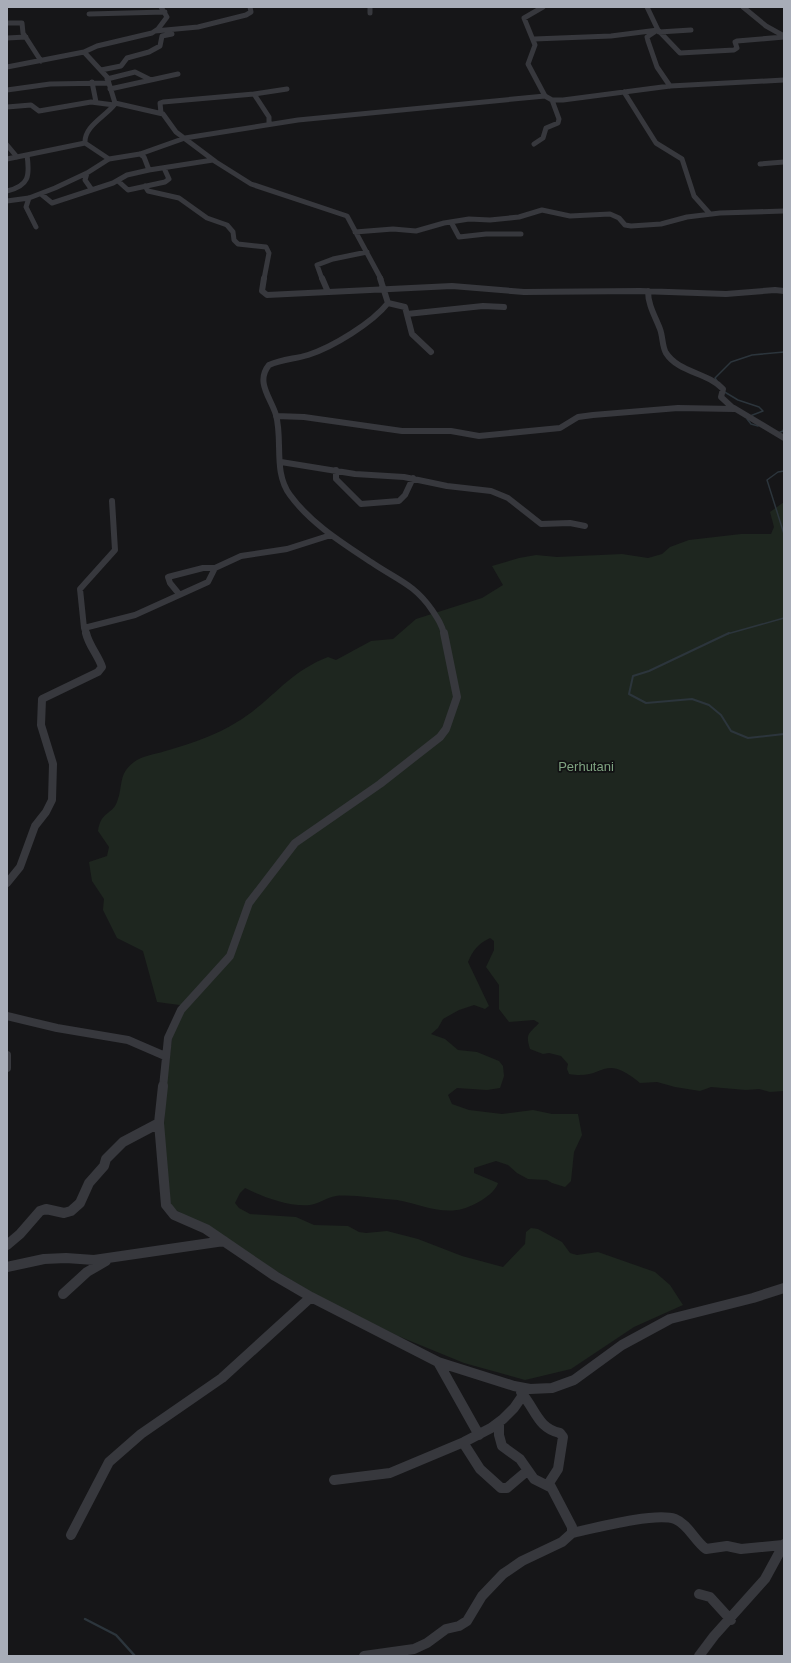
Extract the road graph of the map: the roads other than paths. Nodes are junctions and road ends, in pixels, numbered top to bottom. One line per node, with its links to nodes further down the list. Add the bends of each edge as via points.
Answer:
1 (115, 7): 8 (street)
2 (250, 7): 12 (street, via 251,12 246,15)
3 (370, 7): 9 (street)
4 (543, 7): 19 (street, via 524,16)
5 (647, 7): 13 (street)
6 (743, 7): 17 (street)
7 (163, 9): 8 (street); 15 (street, via 167,18)
8 (116, 13): 10 (street)
9 (370, 13)
10 (89, 14)
11 (7, 23): 16 (street, via 22,23)
12 (174, 30): 15 (street); 23 (street, via 174,34 162,36 158,48 127,58 121,66)
13 (658, 30): 14 (street); 17 (street, via 676,52 682,54 734,50 737,41); 19 (street, via 606,36); 29 (street, via 647,38 657,67)
14 (691, 30)
15 (155, 31): 20 (street, via 97,46)
16 (26, 37): 18 (street); 21 (street)
17 (784, 37)
18 (7, 38)
19 (534, 39): 35 (street, via 534,50 528,64)
20 (84, 52): 21 (street); 23 (street)
21 (41, 61): 22 (street)
22 (7, 67)
23 (101, 70): 27 (street)
24 (178, 74): 25 (street)
25 (151, 80): 27 (street, via 135,72); 30 (street)
26 (784, 80): 29 (street)
27 (108, 81): 28 (street); 30 (street)
28 (92, 82): 32 (street); 37 (street)
29 (670, 86): 33 (street)
30 (110, 89): 38 (street)
31 (287, 89): 34 (street)
32 (7, 90)
33 (624, 92): 36 (street); 65 (street, via 656,143 682,159 694,196)
34 (254, 94): 40 (street, via 163,102 160,103); 41 (street, via 269,117)
35 (545, 96): 36 (street); 41 (street)
36 (552, 100): 44 (street, via 558,123 546,128 544,137)
37 (96, 102): 38 (street); 39 (street, via 41,110 28,105)
38 (115, 104): 40 (street); 43 (street, via 88,129)
39 (7, 106)
40 (161, 113): 42 (street, via 175,131)
41 (269, 123): 42 (street)
42 (185, 138): 46 (street); 51 (street)
43 (85, 143): 47 (street); 50 (street)
44 (534, 144)
45 (7, 145): 48 (street)
46 (140, 154): 50 (street); 55 (street, via 144,157)
47 (27, 155): 48 (street); 60 (street, via 29,166 25,183 21,188)
48 (17, 157): 49 (street)
49 (7, 159)
50 (109, 159): 56 (street)
51 (213, 160): 54 (street); 68 (street, via 256,186 344,214)
52 (784, 162): 53 (street)
53 (760, 164)
54 (164, 168): 55 (street); 58 (street, via 168,180)
55 (149, 170): 57 (street, via 127,175)
56 (88, 173): 59 (street, via 85,180); 61 (street)
57 (118, 181): 58 (street, via 128,190); 59 (street)
58 (145, 186): 74 (street, via 149,192 179,198 207,218 227,225 234,232 234,240 238,244 266,247 269,253 262,291 265,294)
59 (92, 190): 61 (street, via 50,203)
60 (7, 191)
61 (41, 194): 62 (street)
62 (29, 198): 63 (street); 67 (street, via 26,207)
63 (7, 201)
64 (784, 211): 65 (street)
65 (710, 214): 66 (street, via 635,226 626,225 610,214 570,216 542,210 519,217)
66 (451, 222): 68 (street, via 416,232 393,229); 69 (street, via 459,237)
67 (36, 227)
68 (356, 232): 70 (street)
69 (521, 234)
70 (367, 252): 71 (street); 74 (street, via 317,265)
71 (384, 288): 72 (street, via 456,286 524,292); 74 (street); 75 (street)
72 (648, 291): 73 (street, via 726,294); 79 (street, via 666,354 678,365 711,379 723,389 721,397)
73 (784, 291)
74 (328, 292)
75 (388, 303): 77 (street, via 404,306); 80 (street, via 376,316 320,351 273,363 267,368 263,386)
76 (504, 307): 77 (street, via 483,306)
77 (407, 314): 78 (street, via 412,334)
78 (431, 352)
79 (734, 408): 80 (street, via 678,408 593,414 578,417 560,428 479,436 451,431 402,431 304,417); 81 (street)
80 (276, 416): 82 (street)
81 (784, 438)
82 (281, 462): 83 (street); 87 (street, via 282,479 289,494)
83 (336, 470): 84 (street); 84 (street, via 336,479 361,504 399,501 405,495)
84 (413, 478): 86 (street, via 496,493 508,498 544,525 570,523)
85 (112, 501): 90 (street, via 116,547 113,554 80,589)
86 (585, 526)
87 (336, 539): 88 (street, via 247,554); 94 (street, via 410,585 430,607 444,629 457,688 456,701 446,729 440,737 385,780 302,836 290,849 249,903 230,956 181,1010 171,1030)
88 (215, 568): 89 (street, via 208,582); 89 (street, via 203,568 168,577)
89 (179, 594): 90 (street, via 135,614)
90 (84, 628): 91 (street, via 88,642 102,667 98,672 42,699 41,725 53,764 52,800 35,826 20,866)
91 (7, 884)
92 (7, 1016): 94 (street, via 62,1029 130,1039)
93 (7, 1055): 95 (street)
94 (165, 1056): 96 (street)
95 (7, 1068)
96 (158, 1123): 97 (street, via 166,1206 174,1215 200,1226); 98 (street, via 123,1142 106,1159 104,1166 89,1183 80,1203 71,1211 40,1211)
97 (224, 1241): 99 (street); 103 (street)
98 (7, 1245)
99 (112, 1258): 100 (street, via 44,1259); 102 (street, via 87,1272)
100 (7, 1267)
101 (784, 1288): 105 (street, via 748,1300 670,1319 622,1345 588,1372 564,1385)
102 (63, 1294)
103 (311, 1297): 104 (street); 113 (street, via 222,1378 141,1434 109,1462 82,1518)
104 (438, 1362): 105 (street); 107 (street)
105 (520, 1391): 106 (street, via 514,1408); 111 (street, via 544,1427 560,1433 563,1437 560,1465 550,1480)
106 (499, 1422): 107 (street); 109 (street, via 498,1435 502,1446 520,1459)
107 (479, 1436): 108 (street)
108 (464, 1444): 109 (street, via 483,1473 501,1488 507,1488); 110 (street, via 384,1474)
109 (527, 1471): 111 (street, via 538,1482)
110 (334, 1480)
111 (550, 1487): 112 (street, via 572,1527)
112 (572, 1533): 114 (street, via 618,1523 671,1518 680,1522 698,1543 706,1548 727,1546 747,1549); 117 (street, via 562,1542 503,1574 482,1596 467,1621 459,1626 446,1630 414,1649)
113 (70, 1534)
114 (784, 1544): 116 (street, via 765,1578)
115 (699, 1594): 116 (street, via 710,1597)
116 (731, 1620): 118 (street, via 712,1638)
117 (364, 1656)
118 (699, 1656)

